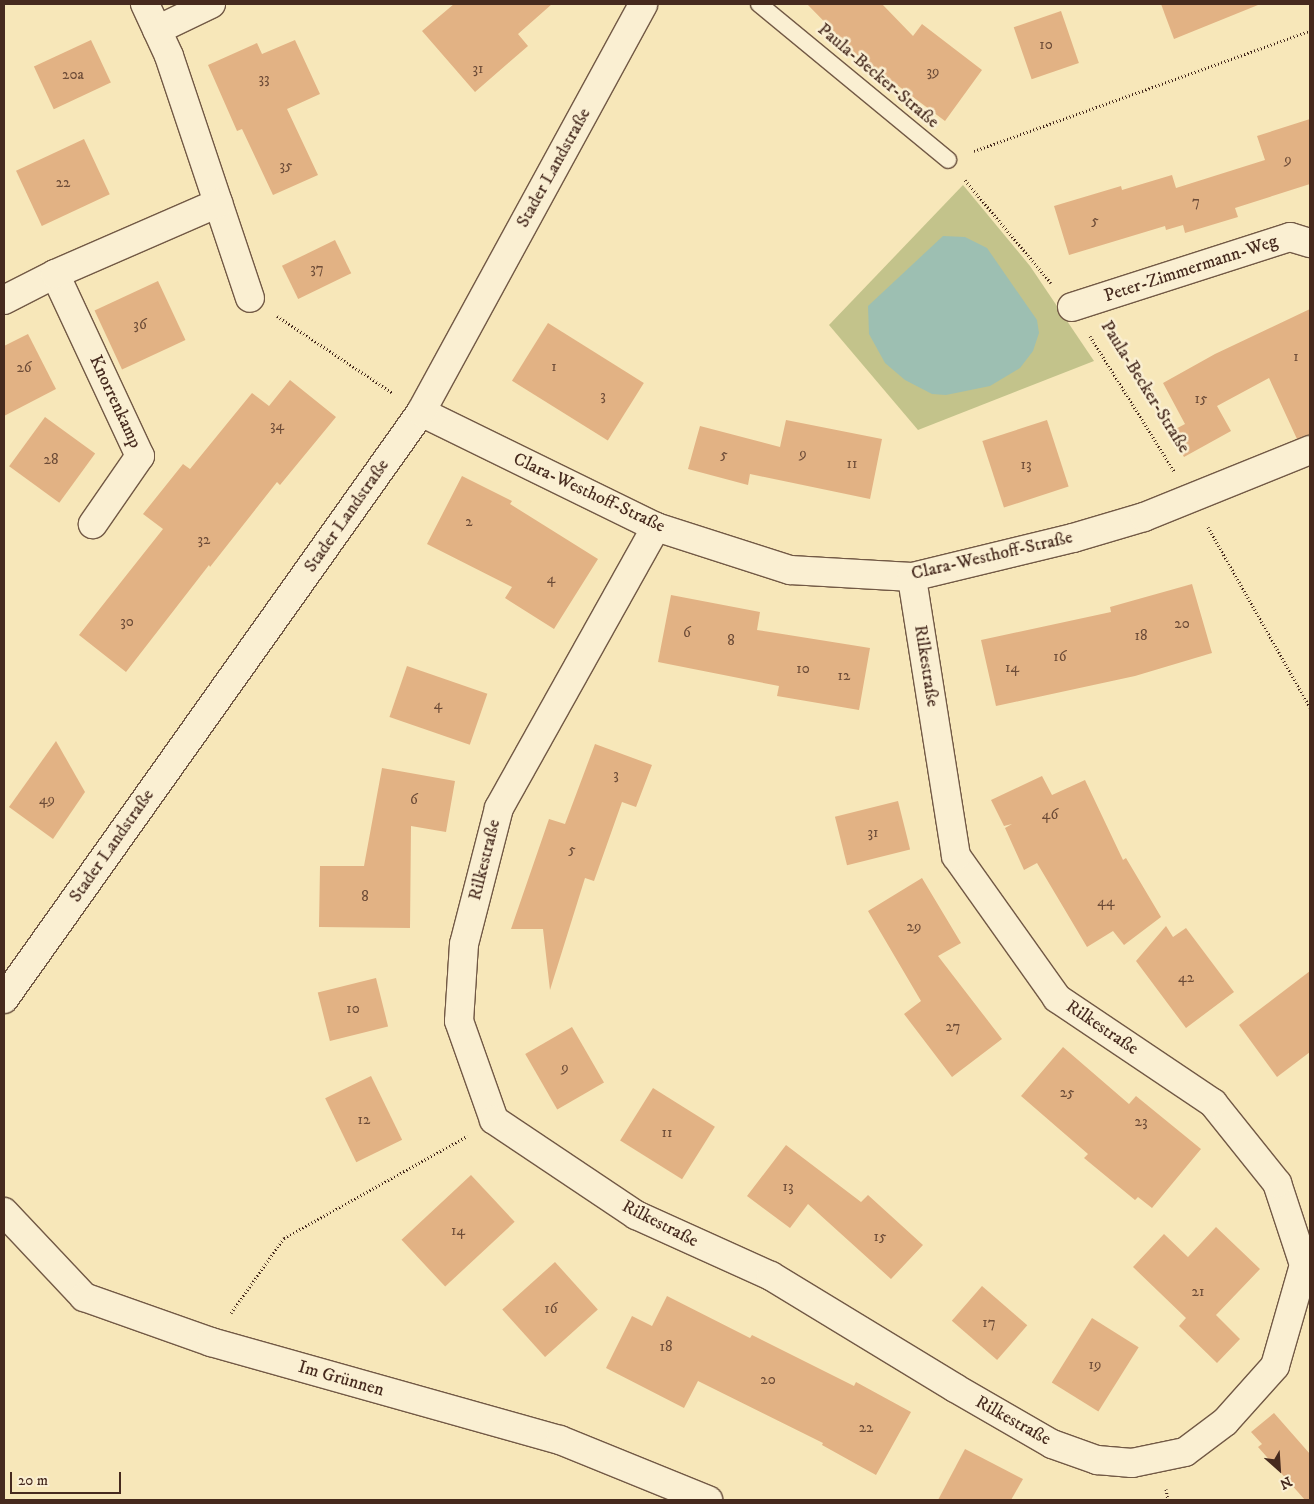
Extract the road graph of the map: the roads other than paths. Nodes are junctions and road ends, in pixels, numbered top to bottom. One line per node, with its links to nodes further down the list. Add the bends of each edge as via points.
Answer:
1 (145, 4): 5 (street)
2 (211, 4): 5 (street)
3 (643, 4): 13 (street, Stader Landstraße)
4 (759, 4): 6 (lane, Paula-Becker-Straße)
5 (157, 30): 7 (street, via 169,56)
6 (948, 160)
7 (218, 203): 9 (street); 10 (street)
8 (1310, 243): 12 (street, Peter-Zimmermann-Weg, via 1290,237)
9 (55, 274): 11 (street); 15 (street, Knorrenkamp, via 140,456)
10 (250, 298)
11 (4, 300)
12 (1072, 307)
13 (421, 412): 16 (street, Clara-Westhoff-Straße); 18 (street, Stader Landstraße)
14 (1310, 450): 17 (street, Clara-Westhoff-Straße, via 1144,517 1073,538)
15 (93, 524)
16 (656, 527): 17 (street, Clara-Westhoff-Straße, via 790,570); 17 (street, Rilkestraße, via 499,808 464,944 459,1021 494,1120 636,1214 771,1276 1052,1444 1097,1460 1132,1463 1185,1452 1225,1422 1274,1366 1304,1265 1277,1183 1213,1103 1058,998 956,856)
17 (912, 577)
18 (4, 999)
19 (4, 1212): 20 (street, Im Grünnen, via 84,1297 211,1342 560,1440)
20 (708, 1500)

